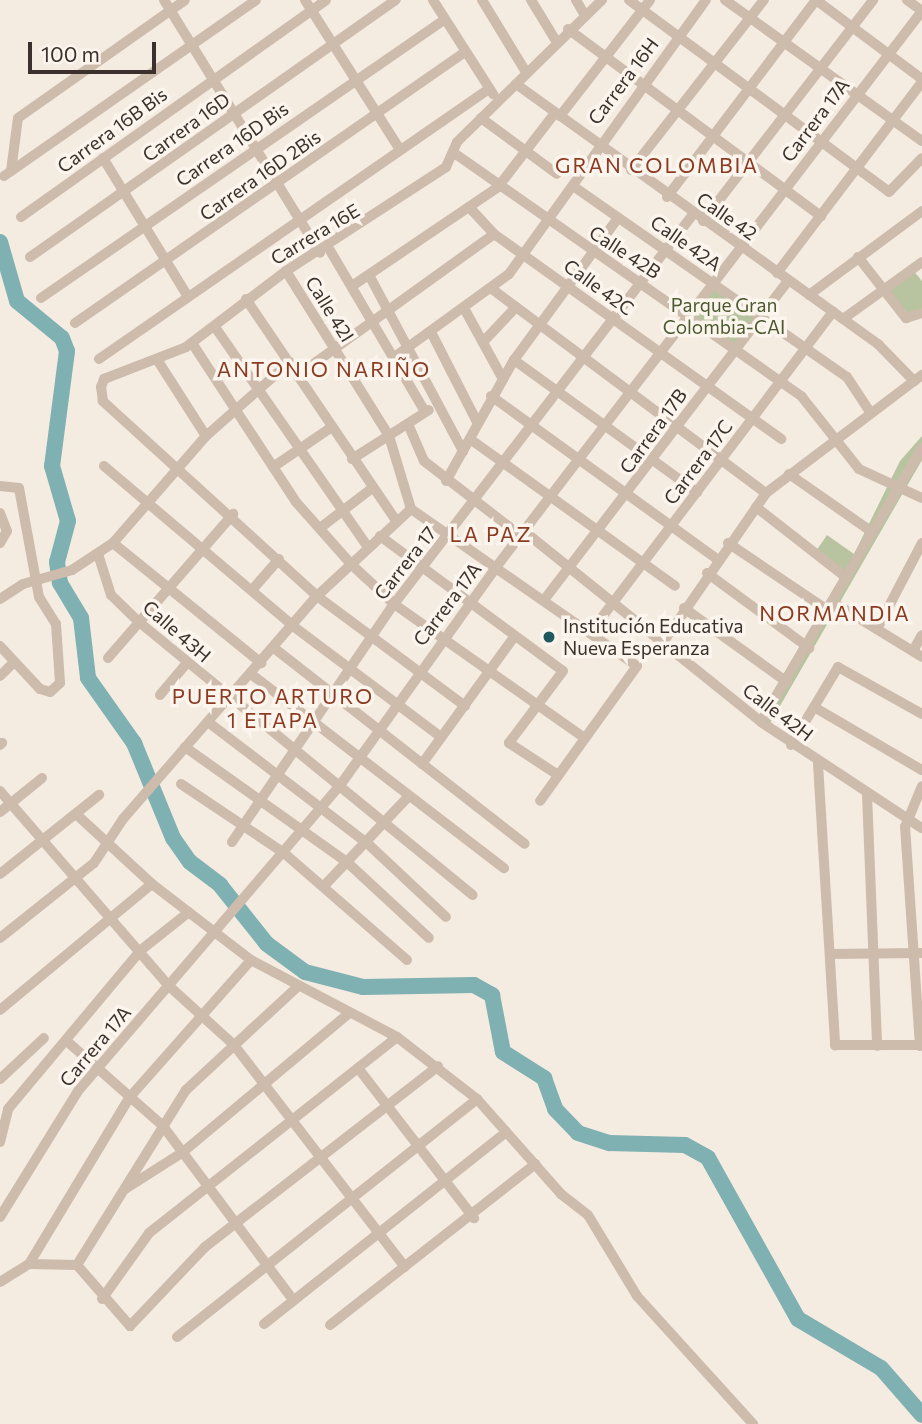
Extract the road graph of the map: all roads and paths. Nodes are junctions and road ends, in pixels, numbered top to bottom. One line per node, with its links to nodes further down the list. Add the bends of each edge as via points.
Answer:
1 (185, 0): 19 (street)
2 (256, 0): 32 (street, Carrera 16B Bis)
3 (304, 0): 20 (street)
4 (326, 0): 20 (street, Carrera 16B Bis)
5 (396, 0): 31 (street, Carrera 16D)
6 (433, 0): 25 (street)
7 (482, 0): 38 (street)
8 (531, 0): 29 (street)
9 (576, 0): 23 (street)
10 (602, 0): 23 (street, Carrera 16E)
11 (629, 0): 22 (street)
12 (650, 0): 22 (street)
13 (706, 0): 28 (street, Carrera 16H)
14 (726, 0): 24 (street)
15 (764, 0): 24 (street)
16 (816, 0): 26 (street); 30 (street)
17 (873, 0): 26 (street)
18 (907, 0): 21 (street)
19 (167, 5): 32 (street); 32 (street, Carrera 16B Bis, via 18,118 7,174)
20 (312, 10): 31 (street); 39 (street, Carrera 16B Bis)
21 (922, 11): 33 (street, Carrera 17A)
22 (641, 12): 28 (street); 35 (street)
23 (584, 14): 27 (street, Carrera 16E)
24 (751, 18): 30 (street); 36 (street)
25 (444, 20): 34 (street); 40 (street, Carrera 16D Bis)
26 (853, 26): 33 (street); 37 (street)
27 (568, 29): 29 (street, Carrera 16E); 35 (street)
28 (677, 37): 36 (street); 43 (street, Carrera 16H)
29 (556, 41): 38 (street, Carrera 16E)
30 (785, 42): 37 (street); 45 (street)
31 (333, 44): 40 (street); 52 (street, Carrera 16D)
32 (191, 45): 39 (street)
33 (888, 52): 41 (street); 46 (street, Carrera 17A)
34 (464, 53): 44 (street); 48 (street, Carrera 16D 2Bis)
35 (604, 61): 43 (street); 50 (street)
36 (714, 64): 45 (street); 49 (street)
37 (821, 68): 46 (street); 51 (street)
38 (526, 72): 42 (street, Carrera 16E)
39 (211, 79): 52 (street); 64 (street, Carrera 16B Bis)
40 (355, 79): 48 (street); 60 (street, Carrera 16D Bis)
41 (922, 81): 54 (street)
42 (516, 84): 47 (street, Carrera 16E); 50 (street, Calle 42)
43 (640, 87): 49 (street); 58 (street, Carrera 16H)
44 (489, 89): 47 (street); 59 (street, Carrera 16E)
45 (750, 90): 51 (street); 55 (street)
46 (857, 93): 54 (street); 56 (street, Carrera 17A)
47 (499, 102): 53 (street, Carrera 16E)
48 (377, 113): 59 (street); 69 (street, Carrera 16D 2Bis)
49 (677, 113): 55 (street); 67 (street)
50 (557, 114): 58 (street, Calle 42); 61 (street)
51 (783, 114): 56 (street); 65 (street)
52 (233, 115): 60 (street); 73 (street, Carrera 16D)
53 (481, 118): 61 (street); 62 (street, Carrera 16E, via 457,142)
54 (897, 121): 57 (street); 66 (street)
55 (713, 139): 65 (street); 74 (street)
56 (821, 141): 66 (street); 72 (street, Carrera 17A)
57 (922, 141)
58 (597, 145): 67 (street, Calle 42); 70 (street, Carrera 16H)
59 (399, 148): 80 (street, Carrera 16E)
60 (254, 149): 69 (street); 84 (street, Carrera 16D Bis)
61 (527, 152): 68 (street); 71 (street)
62 (457, 155): 71 (street, Calle 42B); 87 (street, Carrera 16E, via 393,207)
63 (922, 158): 66 (street, via 892,192)
64 (103, 159): 73 (street); 79 (street, Carrera 16B Bis)
65 (747, 163): 72 (street); 82 (street)
66 (858, 168): 78 (street)
67 (631, 170): 74 (street, Calle 42)
68 (557, 174)
69 (278, 184): 80 (street); 93 (street, Carrera 16D 2Bis)
70 (573, 186): 81 (street, Calle 42A); 83 (street, Carrera 16H)
71 (498, 187): 75 (street); 83 (street, Calle 42B)
72 (783, 190): 78 (street); 86 (street, Carrera 17A)
73 (124, 193): 84 (street); 91 (street, Carrera 16D)
74 (667, 197): 77 (street, Calle 42)
75 (469, 207): 85 (street, Calle 42C); 97 (street)
76 (922, 211): 92 (street)
77 (693, 214): 82 (street, Calle 42); 89 (street, Carrera 17)
78 (821, 216): 96 (street)
79 (21, 217)
80 (298, 218): 87 (street); 105 (street, Carrera 16E)
81 (618, 218): 88 (street); 89 (street, Calle 42A)
82 (703, 221): 86 (street, Calle 42)
83 (548, 222): 88 (street, Calle 42B); 90 (street, Carrera 16H)
84 (144, 229): 93 (street); 107 (street, Carrera 16D Bis)
85 (494, 234): 90 (street, Calle 42C); 111 (street)
86 (741, 247): 96 (street, Calle 42); 101 (street, Carrera 17A)
87 (324, 250): 95 (street, Carrera 16E); 102 (street)
88 (592, 251): 99 (street); 100 (street, Calle 42B)
89 (666, 251): 100 (street, Carrera 17); 101 (street, Calle 42A)
90 (524, 256): 99 (street, Calle 42C); 103 (street, Carrera 16H)
91 (30, 257)
92 (858, 257): 104 (street); 106 (street)
93 (167, 262): 105 (street); 119 (street, Carrera 16D 2Bis)
94 (922, 262): 104 (street)
95 (286, 271): 108 (street, Carrera 16E); 128 (street, Calle 42I)
96 (777, 273): 98 (street, Calle 42)
97 (369, 275): 102 (street); 111 (street)
98 (788, 281): 106 (street, Calle 42); 115 (street, Carrera 17B)
99 (566, 283): 116 (street, Calle 42C); 118 (street)
100 (641, 284): 114 (street, Calle 42B); 116 (street, Carrera 17)
101 (713, 284): 114 (street, Carrera 17A); 115 (street, Calle 42A)
102 (352, 286): 120 (street)
103 (492, 289): 109 (street); 110 (street, Carrera 16H)
104 (883, 290): 113 (street, via 909,321); 117 (street)
105 (187, 295): 132 (street, Carrera 16E)
106 (809, 295): 112 (street, Calle 42)
107 (41, 298)
108 (246, 299): 121 (street, Carrera 16E); 135 (street)
109 (516, 307): 118 (street); 123 (street)
110 (465, 310): 122 (street, Carrera 16H); 123 (street)
111 (391, 312): 120 (street); 125 (street)
112 (833, 312): 117 (street, Calle 42); 127 (street, Carrera 17C)
113 (922, 313)
114 (688, 315): 126 (street, Calle 42B); 129 (street, Carrera 17A)
115 (760, 316): 126 (street, Carrera 17B); 127 (street, Calle 42A)
116 (612, 319): 129 (street, Calle 42C); 130 (street, Carrera 17)
117 (843, 319): 137 (street, Calle 42)
118 (539, 322): 130 (street); 134 (street)
119 (75, 323)
120 (374, 325): 128 (street); 131 (street)
121 (215, 327): 124 (street, Carrera 16E); 141 (street)
122 (432, 334): 125 (street, Carrera 16H); 150 (street)
123 (483, 342): 138 (street)
124 (192, 343): 133 (street, Carrera 16E); 146 (street)
125 (411, 348): 131 (street, Carrera 16H); 145 (street)
126 (735, 348): 139 (street, Calle 42B); 140 (street, Carrera 17B)
127 (806, 348): 139 (street, Carrera 17C); 148 (street, Calle 42A, via 854,383)
128 (336, 352): 136 (street); 157 (street, Calle 42I)
129 (660, 353): 140 (street, Calle 42C); 142 (street, Carrera 17A)
130 (584, 355): 142 (street); 143 (street, Carrera 17)
131 (394, 358): 147 (street)
132 (99, 359)
133 (158, 360): 156 (street); 171 (street, Carrera 16E, via 104,379 103,401)
134 (514, 360): 138 (street); 143 (street)
135 (290, 362): 136 (street); 141 (street)
136 (298, 375): 154 (street)
137 (918, 378): 148 (street)
138 (503, 379): 144 (street)
139 (780, 381): 149 (street, Carrera 17C); 158 (street, Calle 42B, via 814,406)
140 (708, 385): 149 (street, Calle 42C); 152 (street, Carrera 17B)
141 (260, 387): 146 (street); 162 (street)
142 (632, 389): 151 (street, Carrera 17A); 152 (street)
143 (559, 390): 151 (street); 155 (street, Carrera 17)
144 (491, 396): 150 (street); 155 (street)
145 (438, 404): 147 (street); 163 (street)
146 (234, 410): 156 (street); 170 (street)
147 (425, 412): 153 (street)
148 (870, 412): 158 (street)
149 (753, 418): 160 (street, Calle 42C); 164 (street, Carrera 17C)
150 (477, 422): 159 (street)
151 (606, 423): 166 (street); 167 (street, Carrera 17A)
152 (680, 423): 164 (street); 166 (street, Carrera 17B)
153 (408, 424): 157 (street); 173 (street, Calle 42H, via 424,461)
154 (332, 427): 162 (street); 165 (street)
155 (531, 427): 167 (street); 168 (street, Carrera 17)
156 (206, 436): 171 (street)
157 (389, 436): 165 (street); 185 (street, Calle 42I)
158 (834, 436): 172 (street); 175 (street, via 859,469)
159 (470, 439): 163 (street); 168 (street)
160 (781, 439)
161 (922, 448): 175 (street)
162 (299, 449): 170 (street); 187 (street)
163 (463, 451): 173 (street)
164 (725, 457): 177 (street, Carrera 17C); 178 (street)
165 (352, 459): 176 (street)
166 (653, 460): 177 (street); 179 (street, Carrera 17B)
167 (577, 461): 179 (street); 180 (street, Carrera 17A)
168 (505, 463): 180 (street); 183 (street, Carrera 17)
169 (104, 466): 182 (street)
170 (273, 467): 190 (street)
171 (177, 469): 182 (street); 188 (street)
172 (789, 474): 178 (street); 192 (street)
173 (446, 481): 183 (street, Calle 42H)
174 (0, 486): 213 (street, via 19,488)
175 (895, 487): 181 (street); 192 (street)
176 (371, 489): 187 (street); 189 (street)
177 (697, 492): 191 (street, Carrera 17C)
178 (766, 493): 184 (street)
179 (626, 497): 191 (street); 193 (street, Carrera 17B)
180 (550, 498): 193 (street); 195 (street, Carrera 17A)
181 (922, 498)
182 (148, 501): 198 (street); 202 (street)
183 (474, 501): 194 (street, Carrera 17); 195 (street, Calle 42H)
184 (756, 507): 199 (street); 212 (street)
185 (411, 509): 189 (street); 194 (street)
186 (0, 513): 197 (street, via 8,531)
187 (341, 513): 190 (street); 201 (street)
188 (233, 514): 202 (street); 204 (street)
189 (397, 522): 196 (street)
190 (320, 528): 207 (street)
191 (670, 528): 205 (street); 206 (street, Carrera 17C)
192 (872, 532): 212 (street)
193 (599, 533): 206 (street); 209 (street, Carrera 17B)
194 (449, 534): 208 (street); 210 (street, Carrera 17)
195 (523, 534): 208 (street, Carrera 17A); 209 (street, Calle 42H)
196 (380, 536): 201 (street); 210 (street)
197 (0, 543)
198 (113, 543): 203 (street); 215 (street)
199 (728, 543): 205 (street); 223 (street)
200 (922, 543): 227 (street)
201 (368, 547): 207 (street)
202 (202, 548): 215 (street); 216 (street)
203 (97, 554): 213 (street, via 72,570); 225 (street, Calle 43H, via 111,595)
204 (279, 559): 216 (street); 217 (street)
205 (717, 559): 211 (street)
206 (643, 564): 214 (street); 219 (street, Carrera 17C)
207 (352, 565): 217 (street); 222 (street)
208 (497, 566): 220 (street); 221 (street, Carrera 17A)
209 (572, 566): 219 (street, Calle 42H); 220 (street, Carrera 17B)
210 (422, 570): 221 (street); 222 (street, Carrera 17)
211 (707, 573): 224 (street); 236 (street)
212 (847, 578): 223 (street)
213 (43, 580): 218 (street); 239 (street, via 39,597 56,624 60,683 50,692 40,689)
214 (674, 586)
215 (167, 588): 225 (street); 240 (street)
216 (252, 590): 226 (street)
217 (317, 596): 226 (street); 231 (street)
218 (0, 599)
219 (615, 599): 228 (street, Carrera 17C); 233 (street, Calle 42H)
220 (544, 600): 228 (street)
221 (470, 603): 230 (street); 232 (street, Carrera 17A)
222 (394, 604): 231 (street, Carrera 17); 232 (street)
223 (832, 607): 227 (street); 236 (street)
224 (684, 608): 233 (street); 247 (street)
225 (139, 622): 238 (street); 241 (street, Calle 43H)
226 (293, 626): 235 (street); 242 (street)
227 (877, 629): 237 (street)
228 (590, 633): 261 (street, via 637,666)
229 (922, 635): 237 (street)
230 (514, 637): 243 (street); 252 (street, via 563,671)
231 (371, 639): 242 (street, Carrera 17); 244 (street)
232 (443, 639): 243 (street); 244 (street, Carrera 17A)
233 (662, 644): 258 (street, Calle 42H)
234 (0, 646): 239 (street)
235 (274, 648): 240 (street); 248 (street)
236 (809, 648): 247 (street)
237 (918, 654)
238 (108, 658)
239 (14, 662): 246 (street)
240 (261, 663): 245 (street)
241 (186, 664): 249 (street); 250 (street, Calle 43H)
242 (349, 669): 248 (street, Carrera 17); 251 (street)
243 (490, 671): 252 (street); 253 (street)
244 (418, 672): 251 (street, Carrera 17A); 253 (street)
245 (251, 674): 250 (street); 257 (street)
246 (0, 676)
247 (788, 682): 258 (street)
248 (332, 694): 257 (street, Carrera 17); 259 (street)
249 (160, 695)
250 (228, 698): 256 (street); 263 (street, Calle 43H)
251 (397, 703): 259 (street, Carrera 17A); 260 (street)
252 (538, 704): 261 (street); 270 (street, via 509,743)
253 (465, 706): 260 (street)
254 (814, 706): 255 (street, via 838,667); 262 (street); 268 (street)
255 (922, 714)
256 (208, 722): 264 (street); 269 (street)
257 (313, 722): 263 (street, Carrera 17); 265 (street)
258 (761, 722): 262 (street, Calle 42H)
259 (377, 730): 265 (street, Carrera 17A); 266 (street)
260 (441, 737): 266 (street)
261 (585, 738): 270 (street)
262 (791, 745): 267 (street, Calle 42H)
263 (297, 748): 269 (street, Carrera 17); 272 (street, Calle 43H)
264 (183, 749): 280 (street); 293 (street)
265 (361, 757): 272 (street, Carrera 17A); 278 (street)
266 (422, 764): 294 (street)
267 (818, 764): 276 (street, Calle 42H); 312 (street)
268 (922, 770)
269 (279, 774): 280 (street, Carrera 17); 282 (street)
270 (558, 775): 279 (street)
271 (42, 778): 281 (street)
272 (341, 784): 282 (street, Carrera 17A); 286 (street, Calle 43H)
273 (181, 785): 287 (street)
274 (922, 786): 285 (street)
275 (0, 791): 281 (street)
276 (867, 794): 285 (street, Calle 42H); 310 (street)
277 (99, 795): 284 (street)
278 (408, 797): 286 (street); 297 (street)
279 (540, 801)
280 (261, 802): 287 (street, Carrera 17); 289 (street)
281 (12, 803): 283 (street); 290 (street)
282 (321, 806): 289 (street, Carrera 17A); 292 (street)
283 (0, 812)
284 (76, 814): 290 (street); 293 (street)
285 (907, 817): 288 (street, Calle 42H); 311 (street)
286 (388, 822): 292 (street); 302 (street, Calle 43H)
287 (243, 826): 291 (street, Carrera 17); 295 (street)
288 (922, 828)
289 (302, 832): 295 (street, Carrera 17A); 296 (street)
290 (43, 840): 298 (street); 299 (street)
291 (232, 842)
292 (367, 843): 296 (street); 304 (street)
293 (107, 844): 299 (street); 300 (street)
294 (525, 844)
295 (284, 853): 301 (street); 306 (street, Carrera 17A)
296 (348, 863): 301 (street); 308 (street)
297 (503, 868)
298 (0, 874)
299 (77, 879): 305 (street); 307 (street)
300 (152, 884): 303 (street); 305 (street)
301 (324, 886): 314 (street)
302 (473, 895)
303 (189, 912): 306 (street); 309 (street)
304 (446, 917)
305 (115, 918): 309 (street); 317 (street)
306 (218, 932): 313 (street); 315 (street, Carrera 17A)
307 (0, 938)
308 (429, 938)
309 (142, 950): 315 (street); 322 (street)
310 (872, 953): 311 (street); 312 (street); 324 (street)
311 (918, 953): 325 (street)
312 (830, 954): 324 (street, via 835,1045)
313 (251, 960): 316 (street); 318 (street)
314 (407, 960)
315 (169, 986): 318 (street); 328 (street, Carrera 17A)
316 (296, 988): 319 (street); 323 (street)
317 (0, 1010)
318 (198, 1013): 323 (street); 331 (street)
319 (348, 1014): 320 (street); 330 (street)
320 (397, 1037): 326 (street); 327 (street)
321 (44, 1038): 329 (street)
322 (69, 1043): 328 (street); 337 (street, via 8,1109)
323 (234, 1045): 330 (street); 335 (street, via 186,1090)
324 (877, 1045): 325 (street)
325 (921, 1045)
326 (438, 1066): 332 (street); 333 (street)
327 (358, 1068): 333 (street); 334 (street)
328 (97, 1069): 331 (street); 346 (street, Carrera 17A, via 27,1166)
329 (0, 1079)
330 (259, 1082): 334 (street); 339 (street)
331 (129, 1098): 335 (street); 351 (street)
332 (477, 1099): 336 (street); 338 (street)
333 (392, 1106): 338 (street); 340 (street)
334 (290, 1122): 340 (street); 343 (street)
335 (163, 1126): 339 (street); 344 (street)
336 (506, 1132): 341 (street); 342 (street)
337 (0, 1142)
338 (420, 1145): 342 (street); 345 (street)
339 (183, 1152): 343 (street); 344 (street)
340 (320, 1160): 345 (street); 348 (street)
341 (536, 1164): 347 (street); 360 (street, via 588,1215 637,1296)
342 (445, 1183): 347 (street); 349 (street)
343 (209, 1187): 348 (street); 355 (street, via 149,1233)
344 (125, 1189): 352 (street)
345 (349, 1199): 349 (street); 350 (street)
346 (0, 1217)
347 (474, 1218): 353 (street)
348 (239, 1224): 350 (street); 355 (street, via 205,1247 130,1326)
349 (377, 1231): 353 (street); 356 (street)
350 (267, 1262): 356 (street); 359 (street)
351 (29, 1264): 352 (street); 354 (street)
352 (77, 1265): 355 (street)
353 (405, 1267): 358 (street)
354 (0, 1282)
355 (102, 1299)
356 (293, 1300): 357 (street)
357 (264, 1324)
358 (330, 1325)
359 (177, 1337)
360 (753, 1424)

